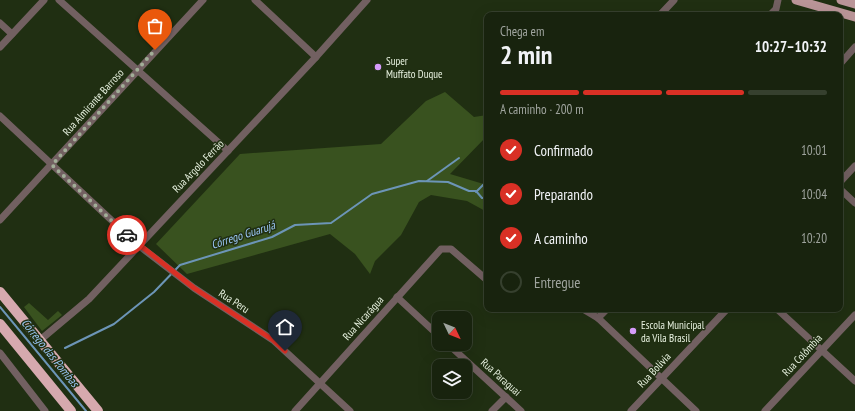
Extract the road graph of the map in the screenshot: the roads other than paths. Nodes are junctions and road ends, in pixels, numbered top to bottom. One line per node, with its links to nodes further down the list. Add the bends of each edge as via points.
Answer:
1 (44, 0): 17 (street)
2 (59, 0): 22 (street)
3 (203, 0): 22 (street, Rua Almirante Barroso)
4 (255, 0): 20 (street)
5 (367, 0): 20 (street, Rua Argolo Ferrão)
6 (674, 0): 11 (street)
7 (778, 0): 12 (street)
8 (796, 0): 13 (main road)
9 (841, 0): 10 (main road)
10 (855, 4)
11 (663, 12)
12 (773, 12)
13 (838, 12)
14 (843, 14): 15 (main road)
15 (855, 17)
16 (0, 24): 17 (street)
17 (12, 34): 18 (street)
18 (0, 47)
19 (855, 47): 21 (street)
20 (316, 57): 24 (street, Rua Argolo Ferrão)
21 (843, 61)
22 (136, 71): 24 (street); 25 (street, Rua Almirante Barroso)
23 (0, 116): 25 (street, Rua Peru)
24 (228, 151): 31 (street, Rua Argolo Ferrão)
25 (52, 165): 30 (street, Rua Almirante Barroso); 31 (street, Rua Peru)
26 (855, 166): 27 (street)
27 (843, 179)
28 (843, 192): 29 (street)
29 (855, 203)
30 (0, 220)
31 (138, 245): 43 (street, Rua Argolo Ferrão, via 89,299); 49 (street, Rua Peru, via 273,340)
32 (484, 277): 34 (street, Rua Nicarágua, via 451,249 441,248)
33 (0, 292): 43 (highway)
34 (397, 297): 42 (street); 49 (street, Rua Nicarágua)
35 (588, 312): 40 (street)
36 (604, 312): 40 (street)
37 (723, 312): 47 (street, Rua Bolívia)
38 (780, 312): 44 (street)
39 (855, 315): 44 (street, Rua Colômbia)
40 (598, 318): 47 (street)
41 (0, 324): 52 (highway)
42 (432, 330)
43 (39, 341): 53 (highway)
44 (822, 350): 48 (street); 60 (street, Rua Colômbia)
45 (456, 351): 50 (street, Rua Paraguai)
46 (0, 353): 51 (street)
47 (662, 378): 58 (street, Rua Bolívia); 59 (street)
48 (855, 381)
49 (320, 383): 54 (street, Rua Nicarágua); 55 (street, Rua Peru)
50 (506, 397): 56 (street); 57 (street, Rua Paraguai)
51 (45, 411)
52 (71, 411)
53 (98, 411)
54 (295, 411)
55 (350, 411)
56 (492, 411)
57 (521, 411)
58 (631, 411)
59 (696, 411)
60 (766, 411)

